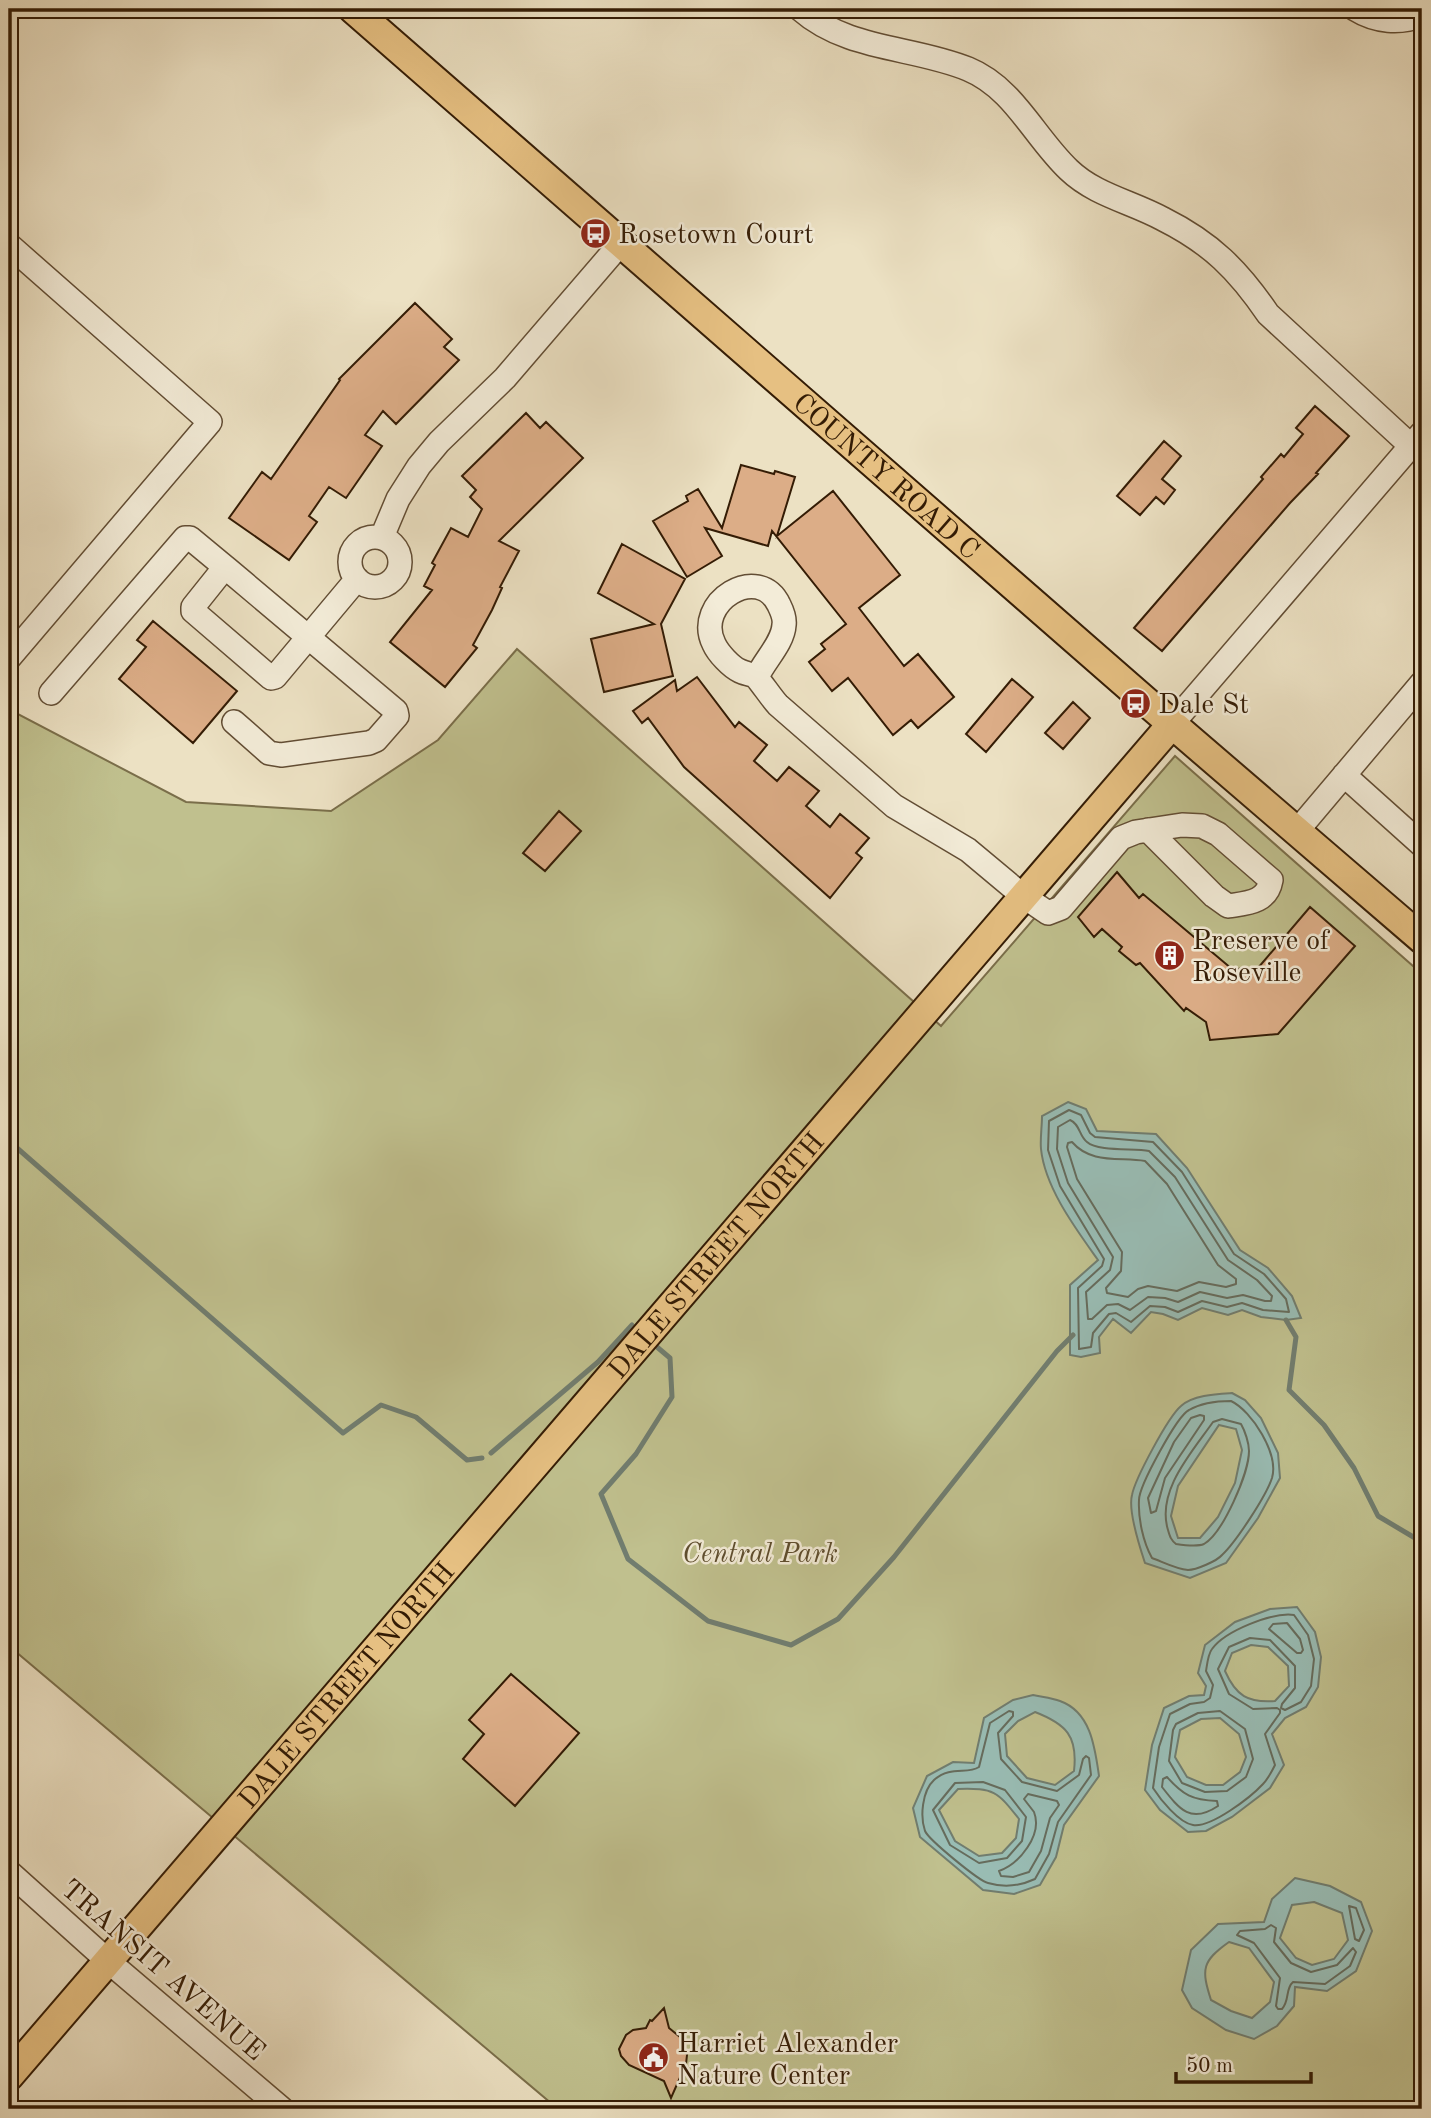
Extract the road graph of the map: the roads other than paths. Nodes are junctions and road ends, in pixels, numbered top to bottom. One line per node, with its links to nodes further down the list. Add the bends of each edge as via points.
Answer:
1 (353, 9): 5 (main road, COUNTY ROAD C)
2 (800, 9): 7 (street, via 860,42 948,63 990,80 1071,173 1163,218 1210,247 1268,314)
3 (1355, 9): 4 (street, via 1384,20)
4 (1422, 15)
5 (621, 243): 8 (street, via 505,378 419,466); 17 (main road, COUNTY ROAD C)
6 (9, 245): 12 (street, via 210,422)
7 (1417, 439): 17 (street, DALE STREET NORTH)
8 (382, 537): 10 (street, via 370,537 355,546 350,564); 10 (street, via 398,551 399,571 393,580 374,587)
9 (225, 567): 11 (street); 11 (street, via 193,611 271,678); 15 (street, via 185,538)
10 (357, 579): 11 (street)
11 (309, 637): 16 (street, via 396,711 397,716 376,740 281,755 270,753)
12 (9, 658)
13 (757, 677): 22 (street, via 778,705 880,795 968,850)
14 (1422, 683): 18 (street)
15 (51, 693)
16 (234, 722)
17 (1172, 724): 20 (main road, COUNTY ROAD C); 22 (main road, DALE STREET NORTH)
18 (1344, 775): 20 (street); 21 (street)
19 (1148, 830): 19 (street, via 1202,826 1218,834 1271,880 1270,889 1257,902 1228,906); 22 (street, via 1121,838 1061,908 1048,913)
20 (1297, 831): 23 (main road, COUNTY ROAD C)
21 (1422, 845)
22 (1023, 896): 25 (main road, DALE STREET NORTH)
23 (1422, 939)
24 (9, 1872): 25 (street, TRANSIT AVENUE)
25 (108, 1961): 26 (main road, DALE STREET NORTH); 27 (street, TRANSIT AVENUE)
26 (9, 2076)
27 (282, 2109)

